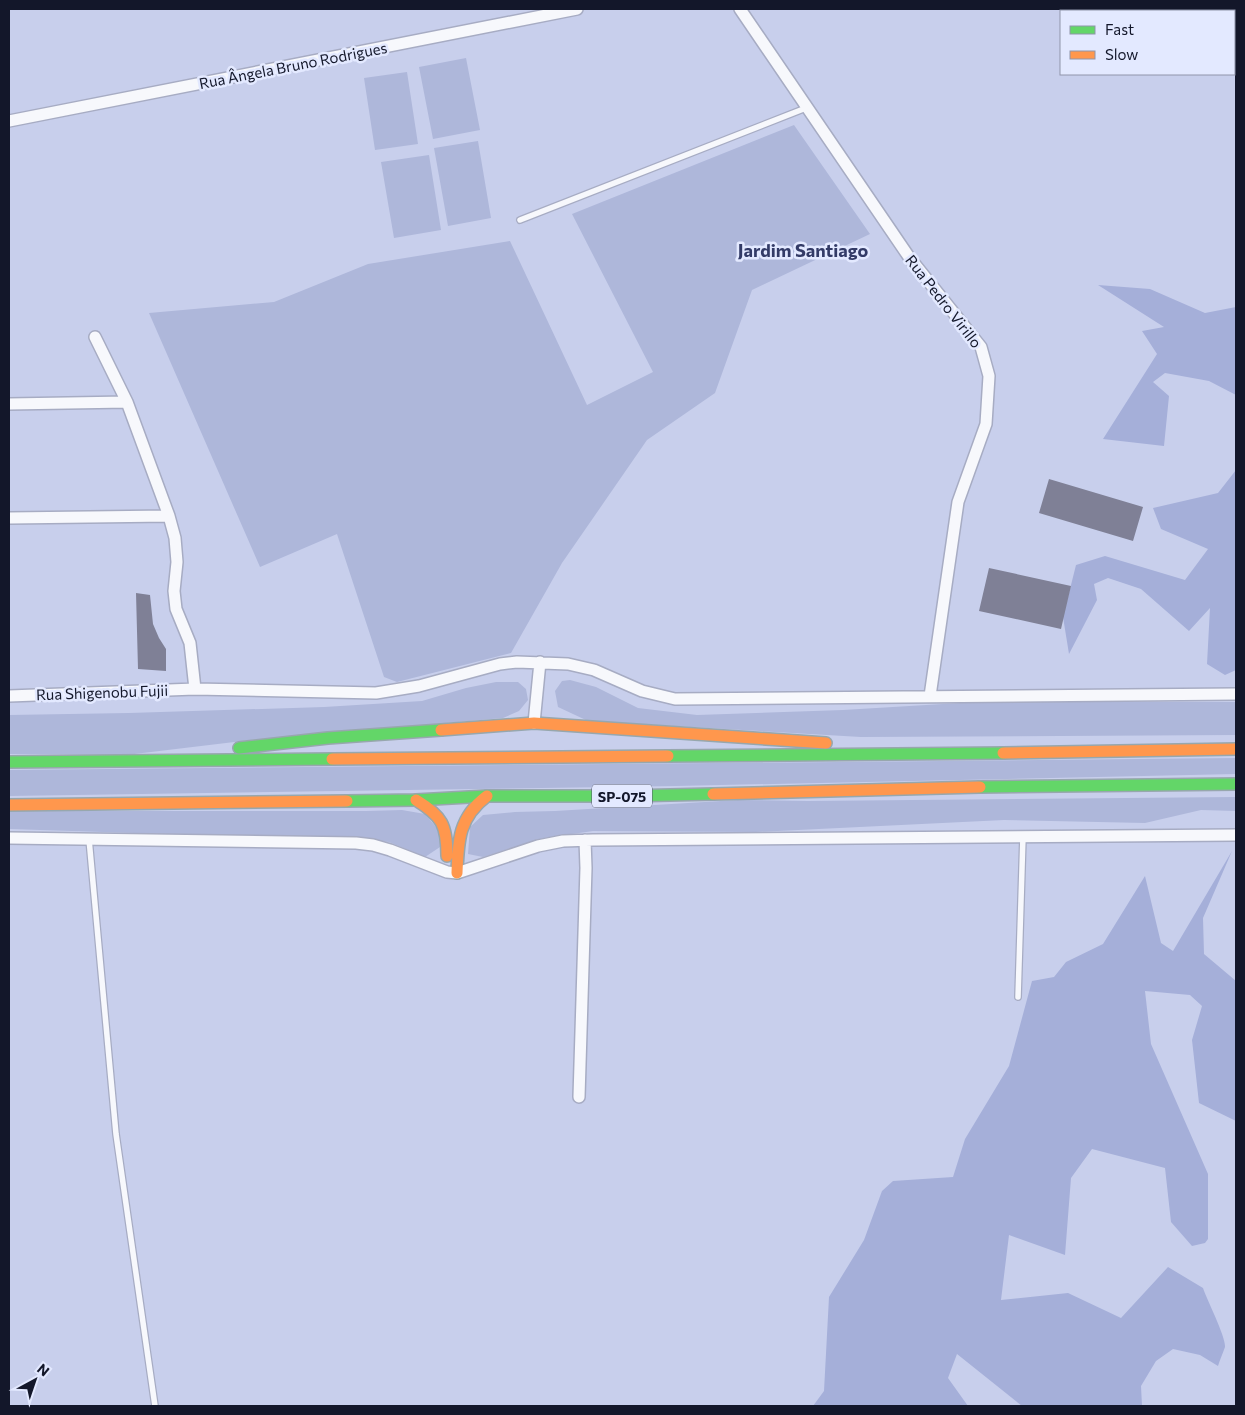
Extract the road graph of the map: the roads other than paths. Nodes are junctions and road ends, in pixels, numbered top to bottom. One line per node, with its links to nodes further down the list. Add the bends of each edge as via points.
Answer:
1 (577, 9): 4 (street, Rua Ângela Bruno Rodrigues)
2 (740, 9): 3 (street, Rua Pedro Virillo)
3 (806, 108): 5 (lane); 15 (street, Rua Pedro Virillo, via 910,257 981,347 989,376 986,424 958,502)
4 (9, 121)
5 (520, 220)
6 (95, 337): 7 (street)
7 (127, 402): 8 (street); 9 (street)
8 (9, 404)
9 (169, 516): 10 (street); 12 (street, via 177,562 176,609 190,643)
10 (9, 518)
11 (540, 662): 12 (street, Rua Shigenobu Fujii, via 509,662 413,687 376,693); 15 (street, Rua Shigenobu Fujii, via 594,670 642,691 674,699); 16 (street)
12 (195, 689): 14 (street, Rua Shigenobu Fujii)
13 (1236, 694): 15 (street, Rua Shigenobu Fujii)
14 (9, 696)
15 (930, 696)
16 (534, 723): 18 (highway, via 815,741); 19 (highway, via 328,738)
17 (1236, 749): 18 (highway)
18 (897, 754): 19 (highway)
19 (142, 760): 20 (highway)
20 (9, 762)
21 (1236, 784): 22 (highway, SP-075)
22 (487, 796): 23 (highway, SP-075); 30 (highway, via 472,808 463,824)
23 (416, 800): 24 (highway, SP-075); 30 (highway, via 436,812 446,828)
24 (9, 805)
25 (1236, 834): 26 (street)
26 (1023, 836): 29 (street); 31 (lane)
27 (9, 838): 28 (street)
28 (89, 840): 30 (street, via 356,842 390,850); 33 (lane, via 116,1134)
29 (585, 840): 30 (street, via 538,846); 32 (street)
30 (452, 873)
31 (1018, 997)
32 (579, 1097)
33 (155, 1406)

